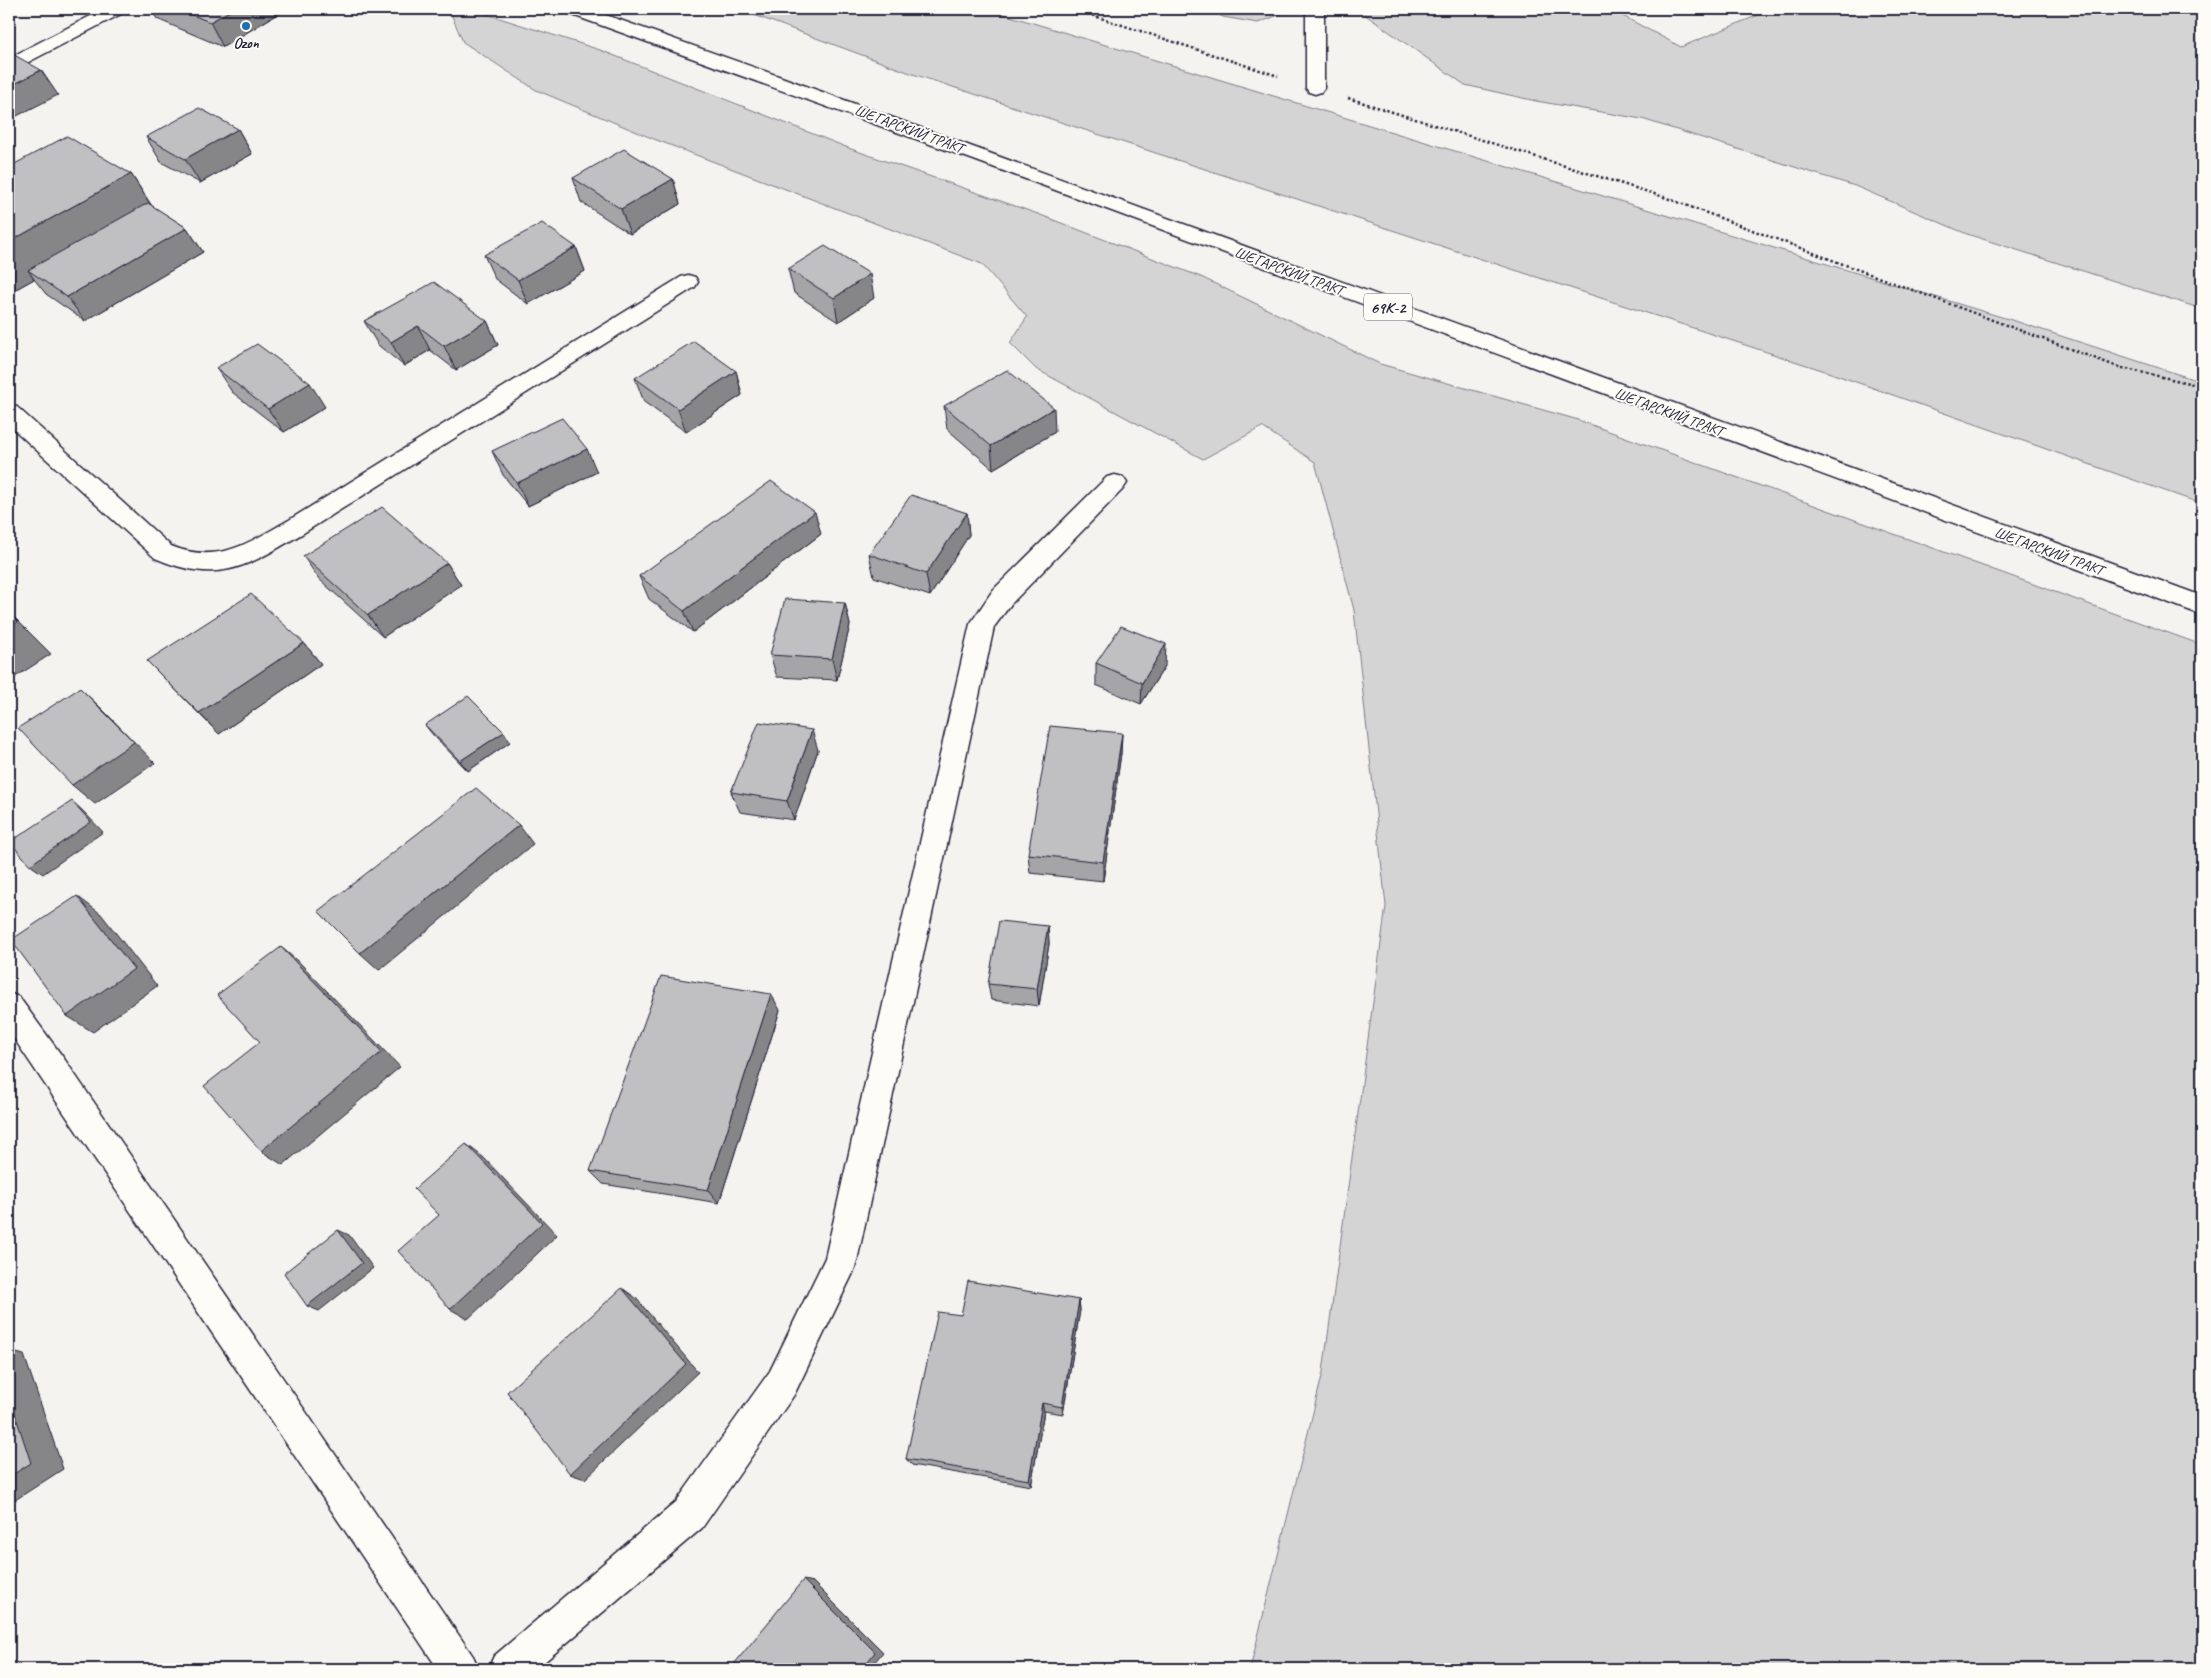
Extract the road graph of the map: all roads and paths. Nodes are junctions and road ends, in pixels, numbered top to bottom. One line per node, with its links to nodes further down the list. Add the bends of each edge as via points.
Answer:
1 (117, 9): 5 (street)
2 (572, 9): 11 (street, ШЕГАРСКИЙ ТРАКТ / 69К-2, via 891,122)
3 (1073, 9): 6 (path)
4 (1315, 9): 6 (street)
5 (9, 65)
6 (1315, 88): 8 (path, via 1664,197 2118,367)
7 (688, 282): 9 (street, via 297,526 243,556 220,563 198,565 177,560 163,552)
8 (2202, 386)
9 (9, 412)
10 (1114, 483): 14 (street, via 1002,597 982,624 841,1262 782,1382 689,1515)
11 (2202, 606)
12 (9, 1007): 13 (street)
13 (460, 1669)
14 (507, 1669)

